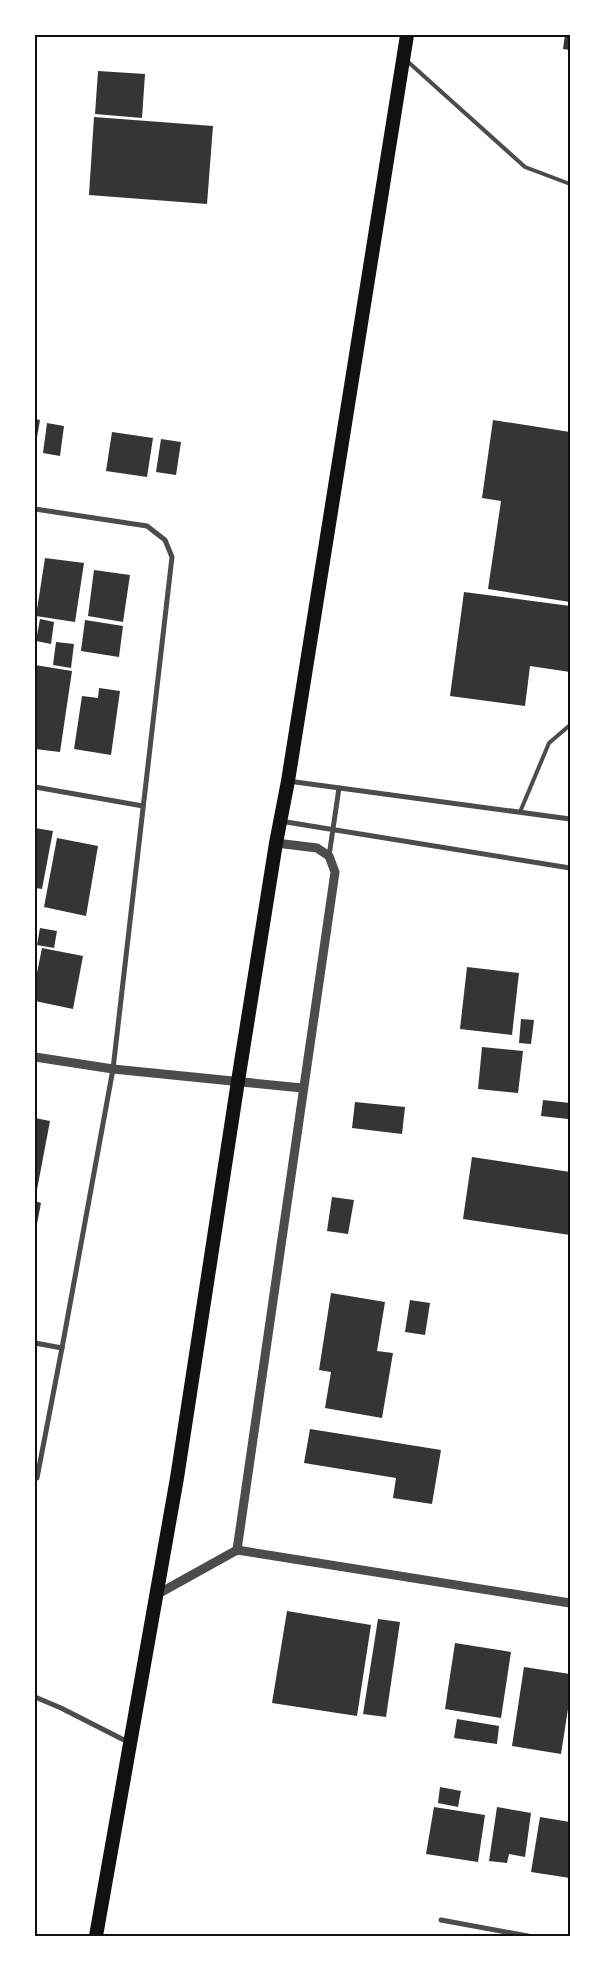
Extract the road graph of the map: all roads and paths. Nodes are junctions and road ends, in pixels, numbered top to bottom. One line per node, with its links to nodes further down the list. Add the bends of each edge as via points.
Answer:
1 (407, 35): 2 (highway)
2 (403, 57): 3 (lane, via 525,167); 6 (highway)
3 (570, 184)
4 (35, 509): 9 (street, via 147,526 165,540 172,557)
5 (570, 725): 10 (lane, via 549,743)
6 (288, 781): 8 (street); 12 (highway)
7 (35, 787): 9 (street)
8 (339, 788): 10 (street); 13 (street)
9 (143, 806): 18 (street)
10 (520, 812): 11 (street)
11 (570, 819)
12 (280, 821): 13 (street); 14 (highway)
13 (332, 829): 15 (street); 16 (street)
14 (276, 844): 15 (street, via 317,848); 19 (highway)
15 (329, 856): 20 (street, via 334,872)
16 (570, 868)
17 (35, 1057): 18 (street)
18 (113, 1069): 19 (street); 22 (street)
19 (238, 1081): 20 (street); 25 (highway)
20 (302, 1088): 24 (street)
21 (35, 1343): 22 (street)
22 (62, 1348): 23 (street)
23 (36, 1478)
24 (237, 1550): 25 (street); 26 (street)
25 (156, 1594): 28 (highway)
26 (570, 1603)
27 (35, 1697): 28 (street)
28 (129, 1742): 30 (highway)
29 (441, 1920): 31 (street)
30 (96, 1936)
31 (528, 1936)

